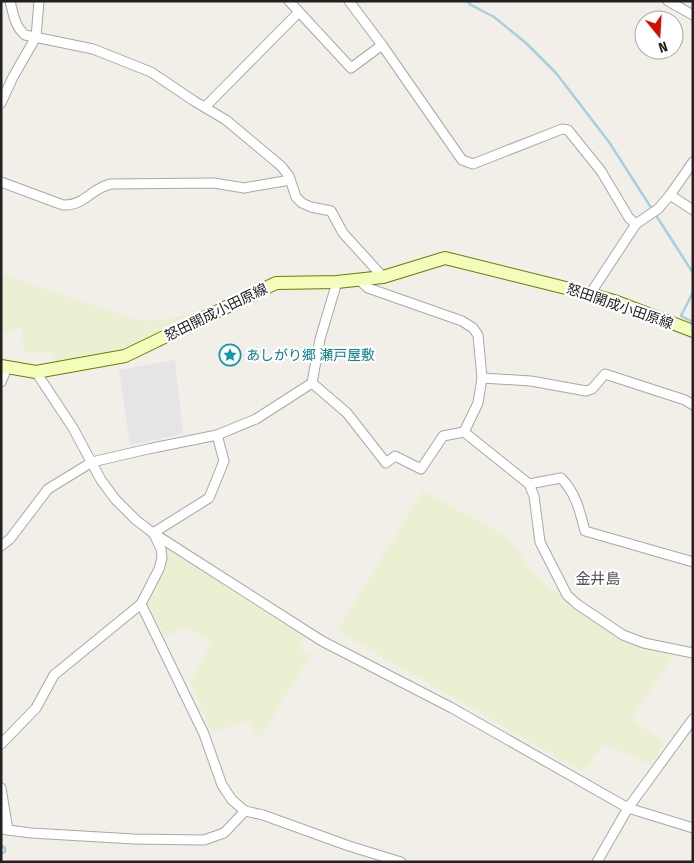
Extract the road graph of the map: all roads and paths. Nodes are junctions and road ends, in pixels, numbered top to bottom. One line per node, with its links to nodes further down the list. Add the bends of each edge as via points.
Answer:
1 (10, 1): 8 (street, via 20,31)
2 (39, 1): 8 (street)
3 (289, 1): 6 (street)
4 (349, 1): 9 (street)
5 (668, 1): 7 (street)
6 (299, 12): 9 (street, via 351,68); 11 (street)
7 (693, 15)
8 (36, 38): 10 (street); 11 (street, via 93,49 152,72)
9 (382, 45): 17 (street, via 462,160 473,164 562,129 568,130 601,171 629,218)
10 (1, 103)
11 (205, 107): 13 (street, via 226,120 281,166)
12 (693, 162): 15 (street)
13 (290, 180): 14 (street, via 244,188 214,183 111,184 70,205); 18 (street, via 296,197 302,203 331,211 343,233)
14 (1, 182)
15 (670, 194): 16 (street); 17 (street, via 658,209)
16 (693, 210)
17 (636, 224): 21 (street)
18 (383, 277): 19 (main road, 怒田開成小田原線); 21 (main road, 怒田開成小田原線, via 445,258)
19 (359, 280): 20 (main road, 怒田開成小田原線); 25 (street, via 368,288 462,321 473,328 478,336)
20 (337, 282): 24 (main road, 怒田開成小田原線, via 276,283 125,356); 27 (street, via 320,338)
21 (590, 294): 22 (main road, 怒田開成小田原線)
22 (693, 331)
23 (4, 367): 24 (main road, 怒田開成小田原線); 26 (street)
24 (36, 372): 31 (street, via 74,428)
25 (482, 378): 28 (street, via 531,381 586,392 605,374); 29 (street, via 478,403)
26 (1, 382)
27 (312, 383): 29 (street, via 347,413 386,463 396,456 421,469 443,436); 30 (street, via 256,419)
28 (693, 405)
29 (464, 432): 32 (street)
30 (217, 435): 31 (street); 33 (street, via 224,460 209,498)
31 (92, 462): 33 (street, via 114,498); 34 (street, via 48,489)
32 (528, 484): 35 (street, via 561,478 577,502 585,531); 37 (street, via 534,496 540,542 567,595 623,635 644,643)
33 (153, 533): 36 (street, via 162,558); 41 (street, via 322,641 452,708)
34 (1, 546)
35 (693, 562)
36 (141, 604): 39 (street, via 54,675 36,708); 42 (street, via 204,734 222,785)
37 (693, 653)
38 (693, 719): 41 (street)
39 (1, 744)
40 (1, 788): 44 (street)
41 (628, 808): 43 (street); 46 (street)
42 (245, 811): 44 (street, via 224,833 204,840 134,839); 45 (street)
43 (693, 828)
44 (4, 829)
45 (401, 862)
46 (597, 862)

